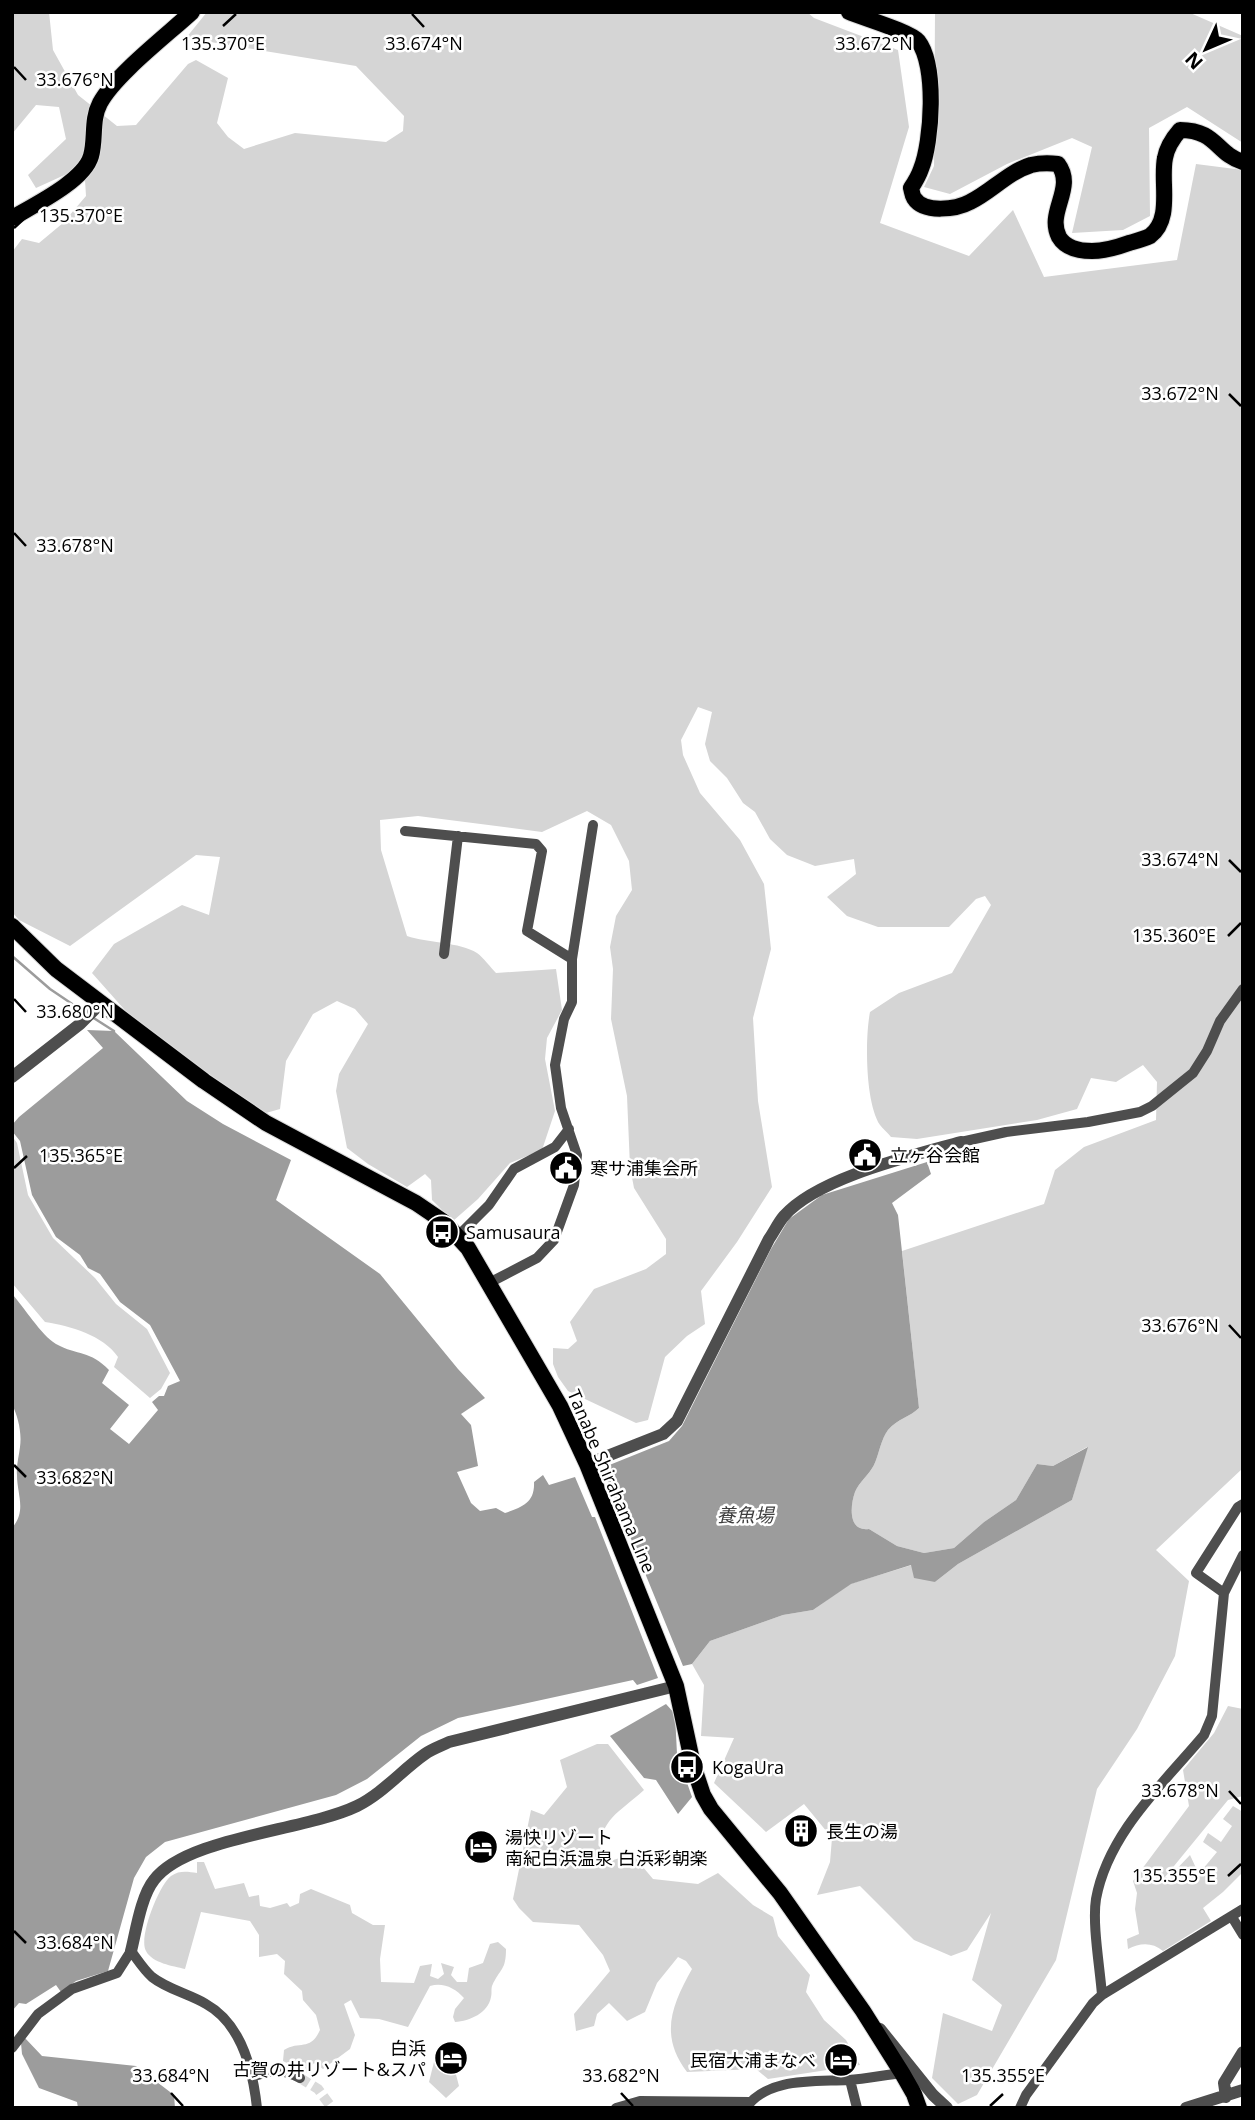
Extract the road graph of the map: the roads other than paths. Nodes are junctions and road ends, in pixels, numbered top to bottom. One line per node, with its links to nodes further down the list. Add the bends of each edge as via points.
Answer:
1 (192, 12): 4 (main road, via 121,77 99,104 86,169)
2 (849, 12): 3 (main road, via 918,40 926,57 929,136 922,168 911,188 914,199 926,207 957,207 1030,165 1058,164 1065,185 1057,215 1059,237 1079,251 1097,251 1139,240 1157,228 1162,218 1165,159 1180,130 1196,130)
3 (1243, 162)
4 (12, 219)
5 (593, 825): 10 (street)
6 (405, 831): 7 (street)
7 (458, 836): 9 (street); 10 (street, via 536,844 542,851 527,931)
8 (12, 926): 12 (main road, Tanabe Shirahama Line)
9 (444, 954)
10 (572, 959): 14 (street, via 572,1002 555,1065)
11 (1243, 989): 15 (street, via 1193,1073 1152,1106 1088,1122)
12 (98, 1007): 13 (street); 16 (main road, Tanabe Shirahama Line, via 266,1122 398,1192)
13 (12, 1077)
14 (569, 1129): 16 (street, via 546,1154 514,1169 489,1205); 17 (street, via 577,1154 574,1185 554,1240 537,1258)
15 (961, 1142): 18 (street, via 820,1188 800,1201 769,1239 677,1421 663,1434)
16 (458, 1236): 17 (main road, Tanabe Shirahama Line)
17 (489, 1283): 18 (main road, Tanabe Shirahama Line, via 560,1406)
18 (587, 1464): 22 (main road, Tanabe Shirahama Line)
19 (1243, 1504): 21 (street, via 1196,1573)
20 (1243, 1555): 21 (street)
21 (1224, 1593): 27 (street, via 1208,1726 1123,1832 1105,1870 1096,1900)
22 (676, 1686): 26 (street, via 449,1742 358,1805 207,1848 171,1863 152,1881); 28 (main road, Tanabe Shirahama Line, via 693,1765 711,1809 780,1893)
23 (1243, 1909): 24 (street)
24 (1232, 1917): 25 (street); 27 (street)
25 (1243, 1935)
26 (131, 1951): 29 (street, via 117,1973 72,1989 38,2014); 32 (street, via 152,1977 224,2017)
27 (1102, 1995): 43 (street)
28 (863, 2011): 31 (main road, Tanabe Shirahama Line); 42 (street)
29 (13, 2048)
30 (1243, 2052): 36 (street, via 1224,2083)
31 (902, 2073): 34 (street); 41 (main road, Tanabe Shirahama Line)
32 (254, 2076): 33 (street, via 276,2069); 38 (street)
33 (300, 2078)
34 (850, 2080): 37 (street, via 774,2087); 40 (street)
35 (1243, 2090): 36 (street)
36 (1227, 2097): 44 (street)
37 (748, 2105): 39 (street, via 640,2101)
38 (257, 2108)
39 (616, 2108)
40 (857, 2108)
41 (919, 2108)
42 (947, 2108)
43 (1020, 2108)
44 (1186, 2108)

